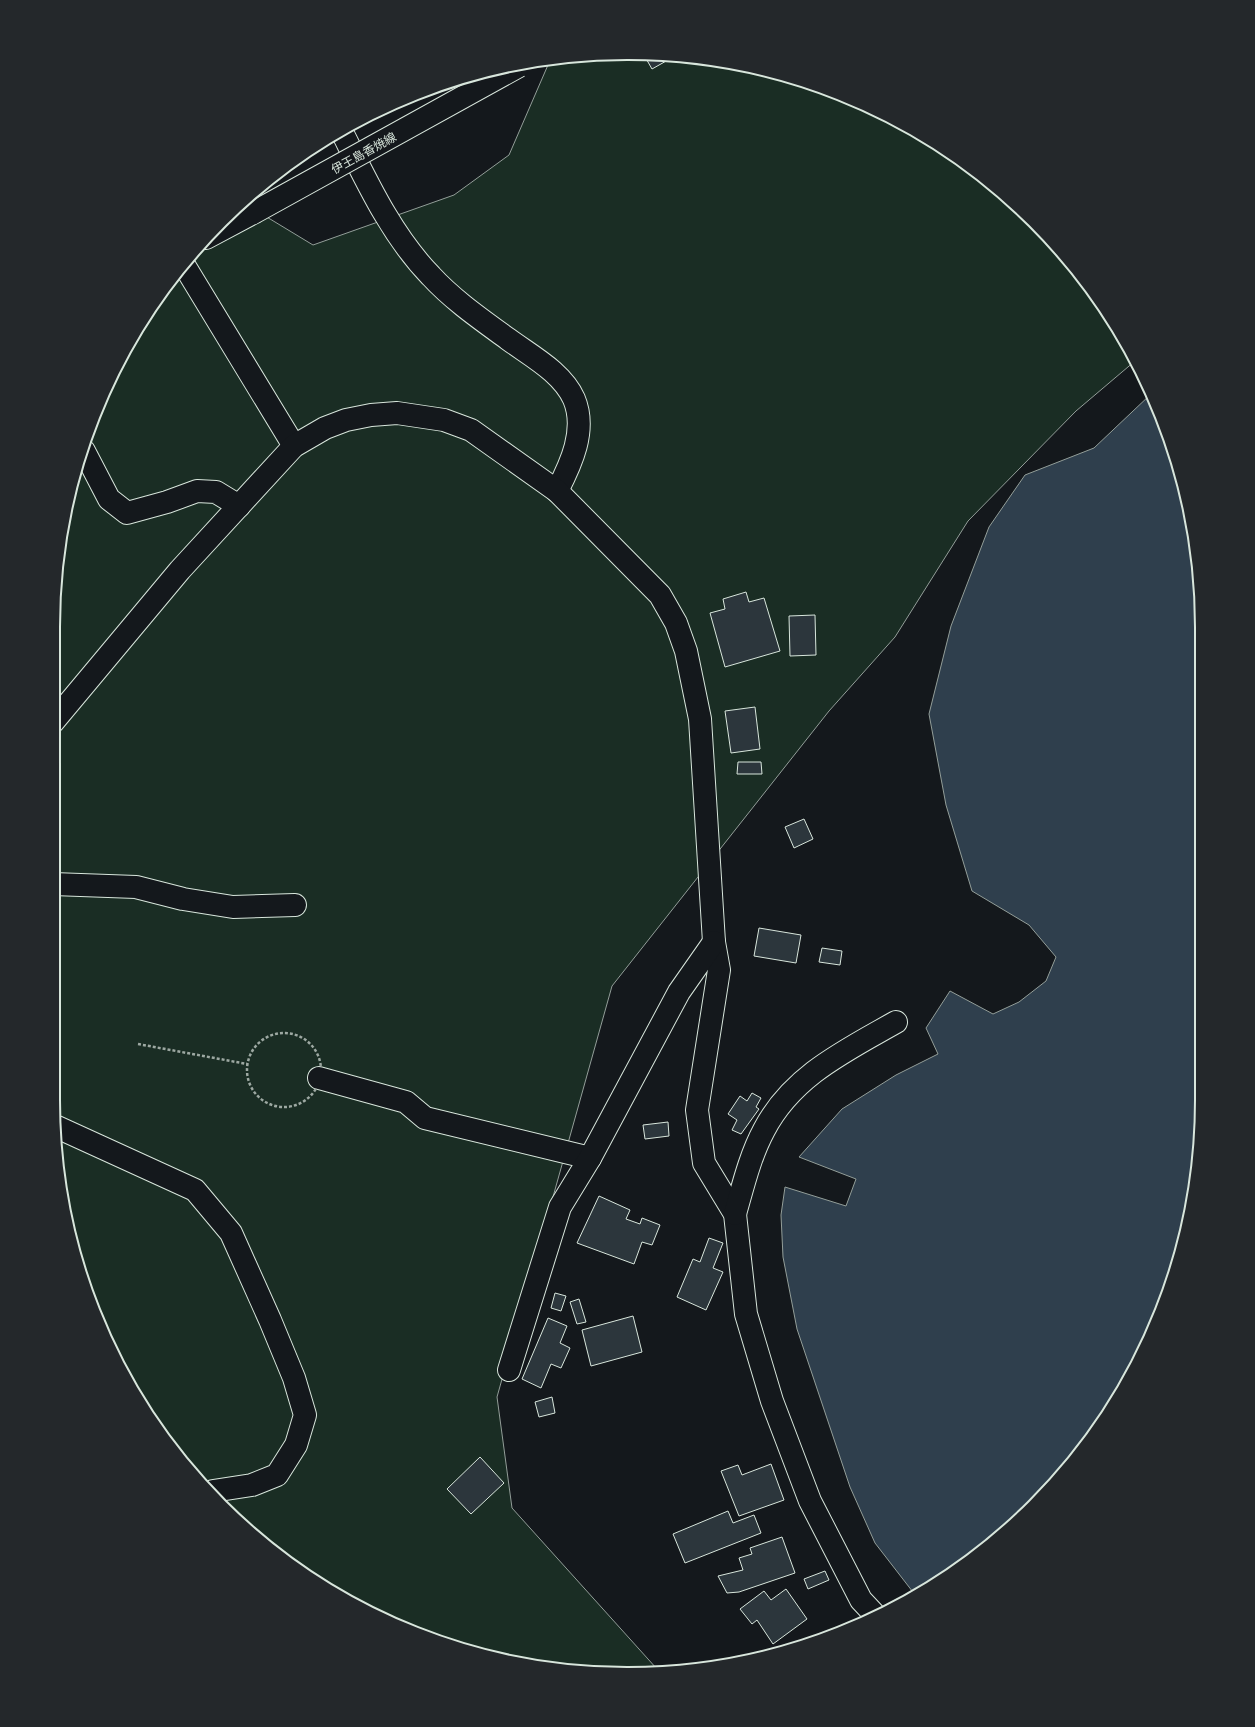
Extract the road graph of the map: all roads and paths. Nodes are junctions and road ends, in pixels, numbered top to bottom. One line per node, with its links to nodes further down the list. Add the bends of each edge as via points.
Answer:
1 (507, 73): 3 (street, 伊王島香焼線, bridge)
2 (344, 136): 7 (street, via 395,231 431,276 481,320 556,375 568,387 575,401 579,425 572,461)
3 (223, 229)
4 (187, 270): 5 (street)
5 (294, 446): 7 (street, via 325,428 346,420 397,413 421,416 444,420 471,430); 8 (street)
6 (87, 456): 8 (street, via 109,499 127,513 197,491 216,492)
7 (557, 491): 12 (street, via 660,595 676,623 686,651 700,719)
8 (239, 506): 9 (street, via 180,570)
9 (60, 714)
10 (60, 884): 11 (street, via 136,887 233,907)
11 (295, 905)
12 (714, 942): 18 (street, via 679,992); 19 (street, via 719,970 697,1110 704,1163)
13 (896, 1022): 19 (street, via 825,1062 793,1089 764,1130)
14 (138, 1044): 15 (path)
15 (247, 1064): 16 (path, via 247,1076 251,1087 262,1100 278,1107 289,1107 305,1100 316,1087); 16 (path, via 250,1053 257,1044 267,1037 289,1033 305,1040 316,1053 320,1064)
16 (319, 1078): 18 (street, via 406,1102 425,1118)
17 (61, 1129): 21 (street, via 194,1190 231,1233 273,1327 294,1378 305,1415 296,1444 277,1474 252,1485)
18 (590, 1158): 20 (street, via 560,1207)
19 (735, 1214): 22 (street, via 746,1314 772,1400 810,1501 860,1600)
20 (509, 1370)
21 (216, 1490)
22 (871, 1611)

